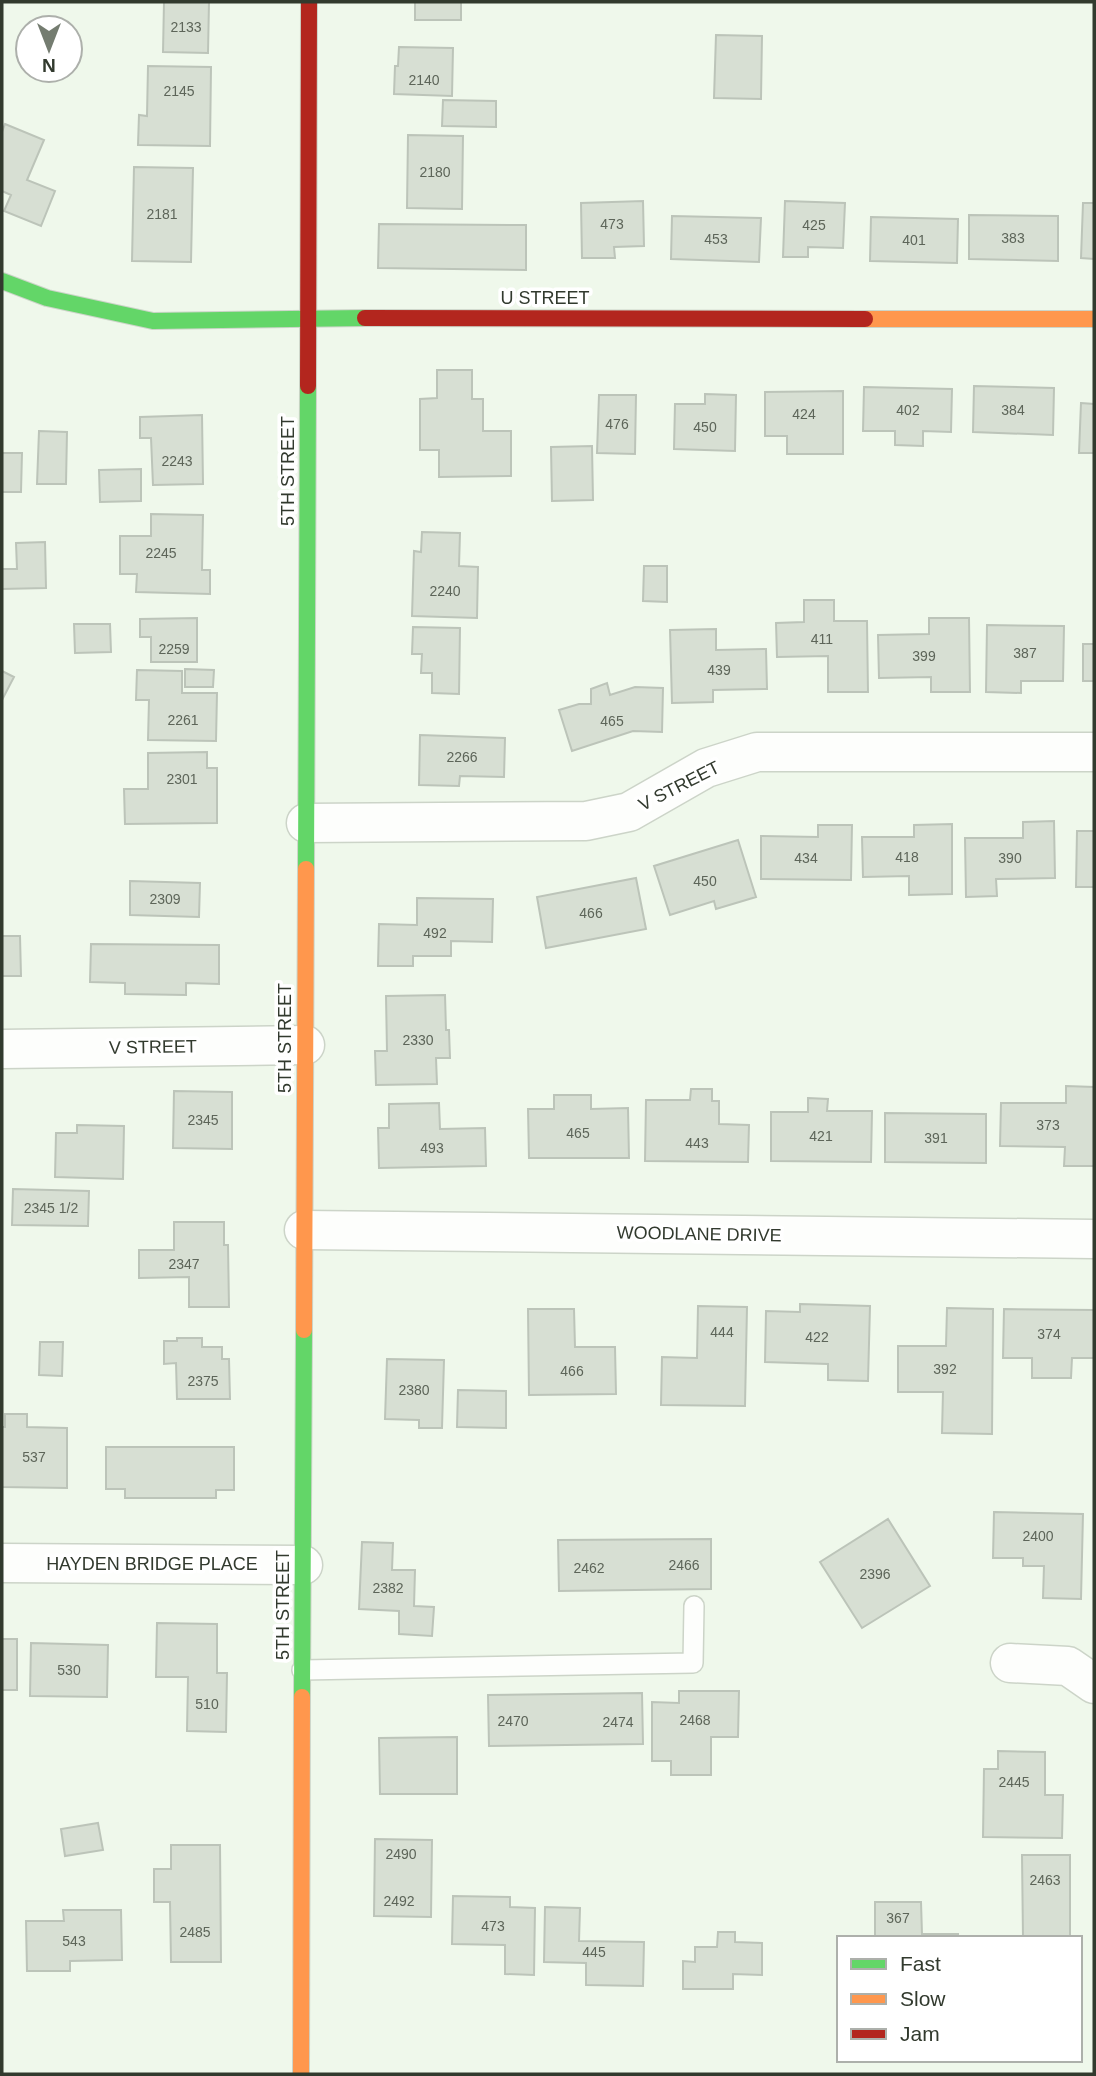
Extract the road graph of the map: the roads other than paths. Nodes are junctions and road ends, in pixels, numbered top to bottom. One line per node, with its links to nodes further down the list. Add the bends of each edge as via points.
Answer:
1 (309, 2): 3 (main road, 5TH STREET)
2 (2, 281): 3 (main road, U STREET, via 47,298 153,321)
3 (308, 317): 4 (main road, U STREET); 6 (main road, 5TH STREET)
4 (1094, 319)
5 (1094, 752): 6 (street, V STREET, via 757,752 706,768 629,812 586,821)
6 (306, 823): 7 (main road, 5TH STREET)
7 (304, 1045): 8 (street, V STREET); 9 (main road, 5TH STREET)
8 (2, 1049)
9 (304, 1230): 10 (street, WOODLANE DRIVE); 12 (main road, 5TH STREET)
10 (1094, 1238)
11 (2, 1563): 12 (street, HAYDEN BRIDGE PLACE)
12 (303, 1565): 15 (main road, 5TH STREET)
13 (694, 1606): 15 (lane, via 693,1663)
14 (1010, 1663): 16 (street, via 1068,1666)
15 (302, 1670): 17 (main road, 5TH STREET)
16 (1094, 1684)
17 (301, 2074)

